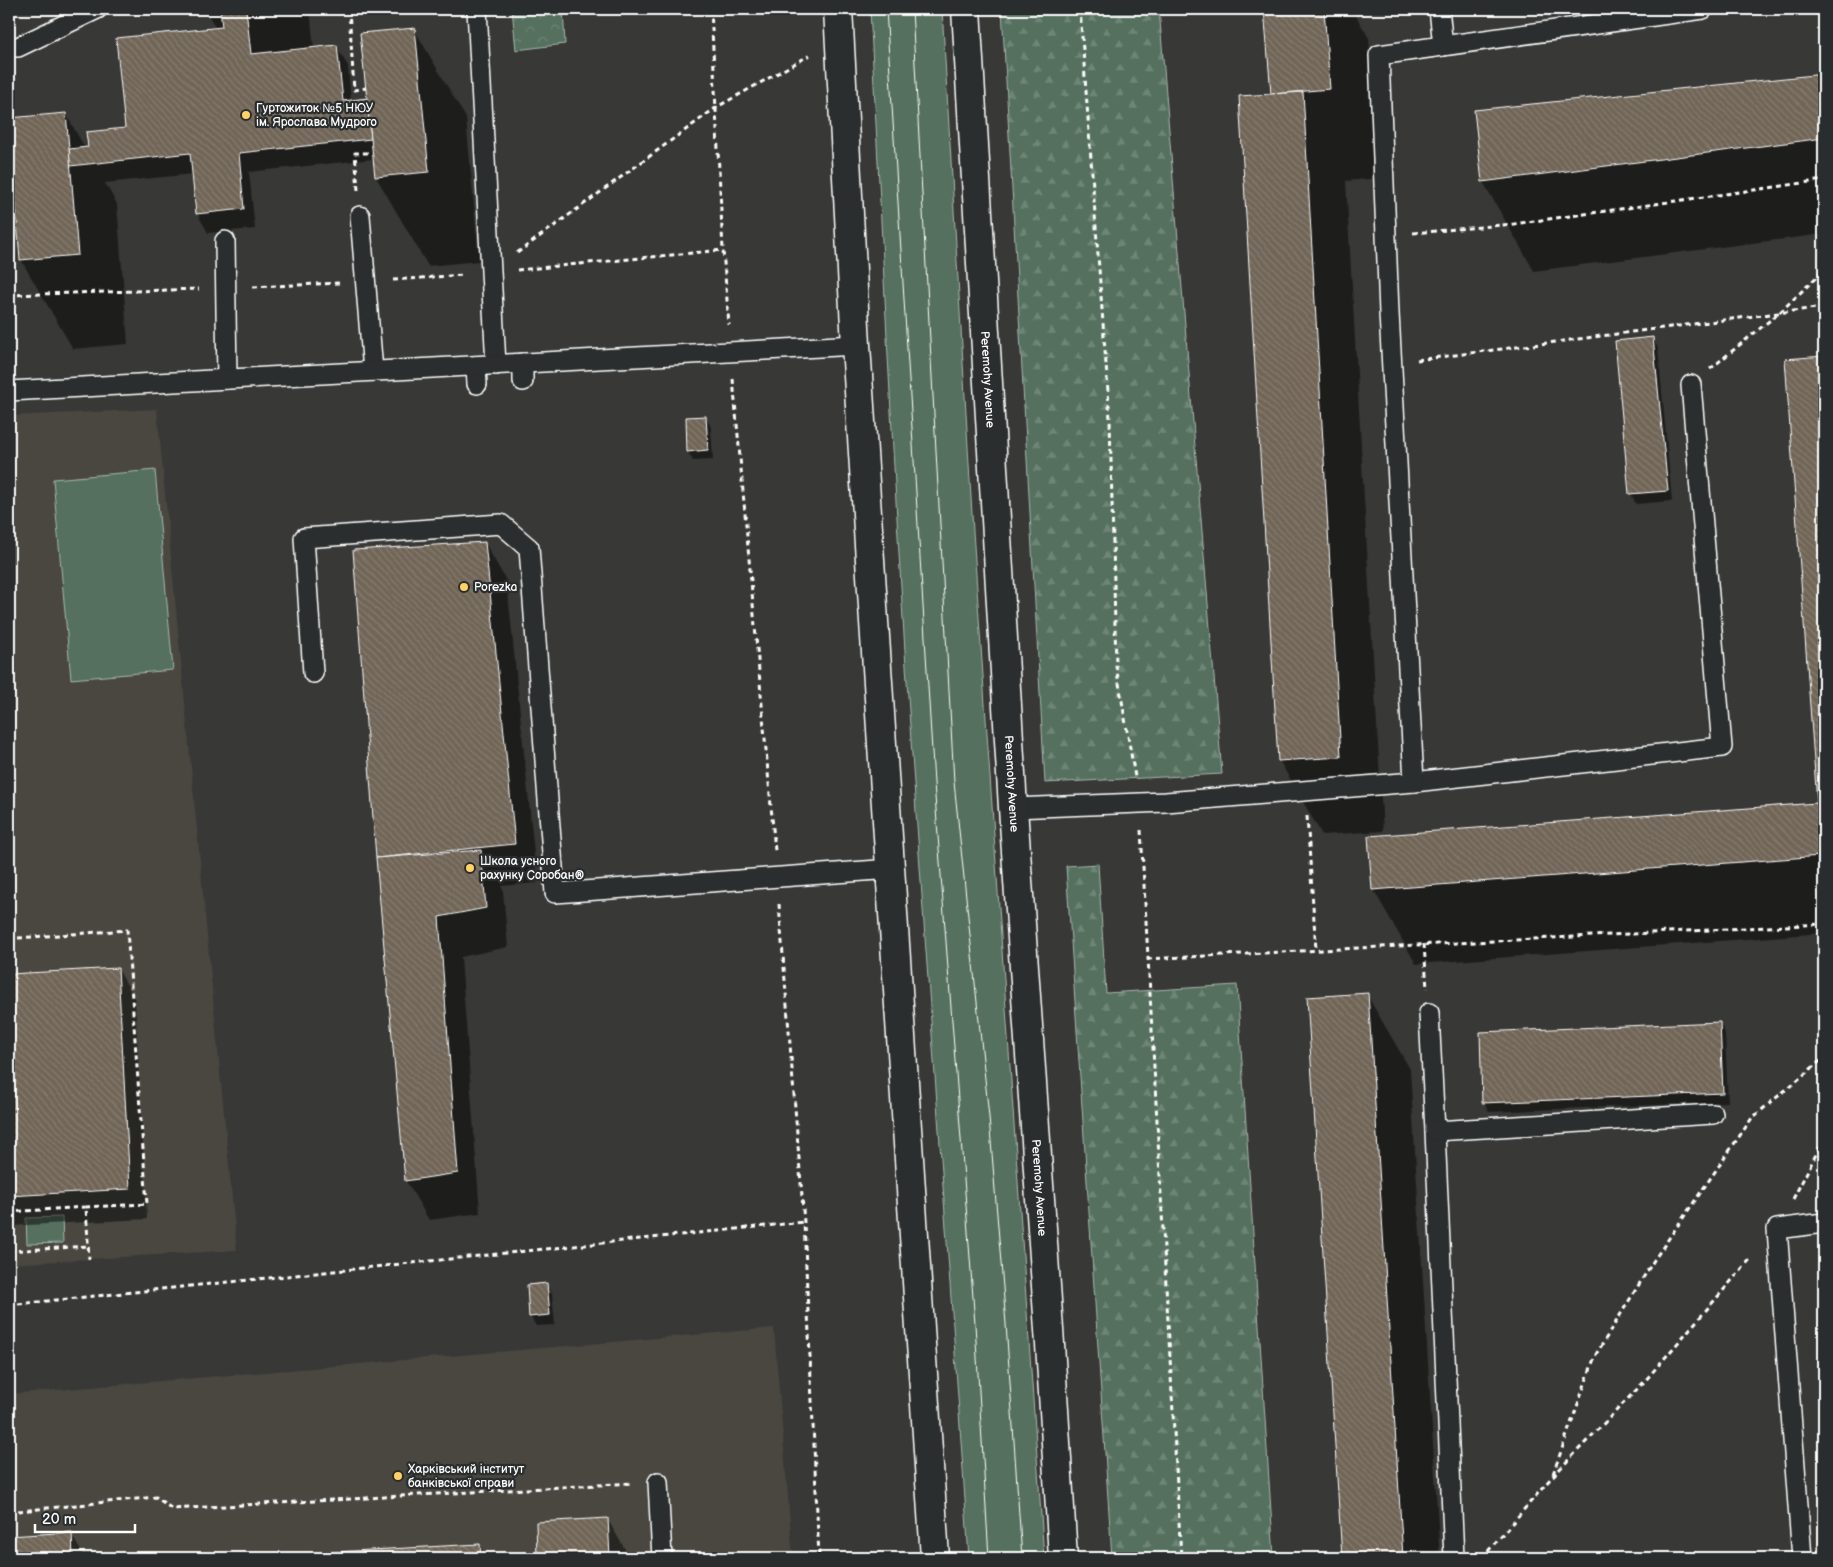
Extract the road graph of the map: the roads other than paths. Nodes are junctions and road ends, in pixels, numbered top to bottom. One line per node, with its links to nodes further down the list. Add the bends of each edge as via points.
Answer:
1 (97, 9): 8 (lane, via 18,48)
2 (477, 9): 12 (lane)
3 (838, 9): 11 (main road)
4 (966, 9): 19 (main road, Peremohy Avenue)
5 (1439, 9): 7 (lane)
6 (1703, 9): 7 (lane)
7 (1443, 46): 18 (lane, via 1379,55)
8 (9, 47)
9 (360, 216): 13 (lane)
10 (225, 241): 14 (lane)
11 (856, 345): 12 (lane, via 731,352 523,372); 20 (main road)
12 (496, 364): 13 (lane, via 477,375)
13 (373, 371): 14 (lane)
14 (227, 379): 16 (lane)
15 (1690, 385): 18 (lane, via 1722,747)
16 (9, 390)
17 (313, 673): 20 (lane, via 304,538 501,524 529,548 555,893)
18 (1414, 782): 19 (lane, via 1166,802)
19 (1013, 808): 28 (main road, Peremohy Avenue)
20 (892, 869): 27 (main road)
21 (1429, 1013): 23 (lane)
22 (1713, 1114): 23 (lane)
23 (1436, 1131): 29 (lane)
24 (1824, 1223): 30 (lane, via 1777,1229)
25 (658, 1482): 26 (lane)
26 (662, 1558)
27 (935, 1558)
28 (1063, 1558)
29 (1454, 1558)
30 (1802, 1558)

